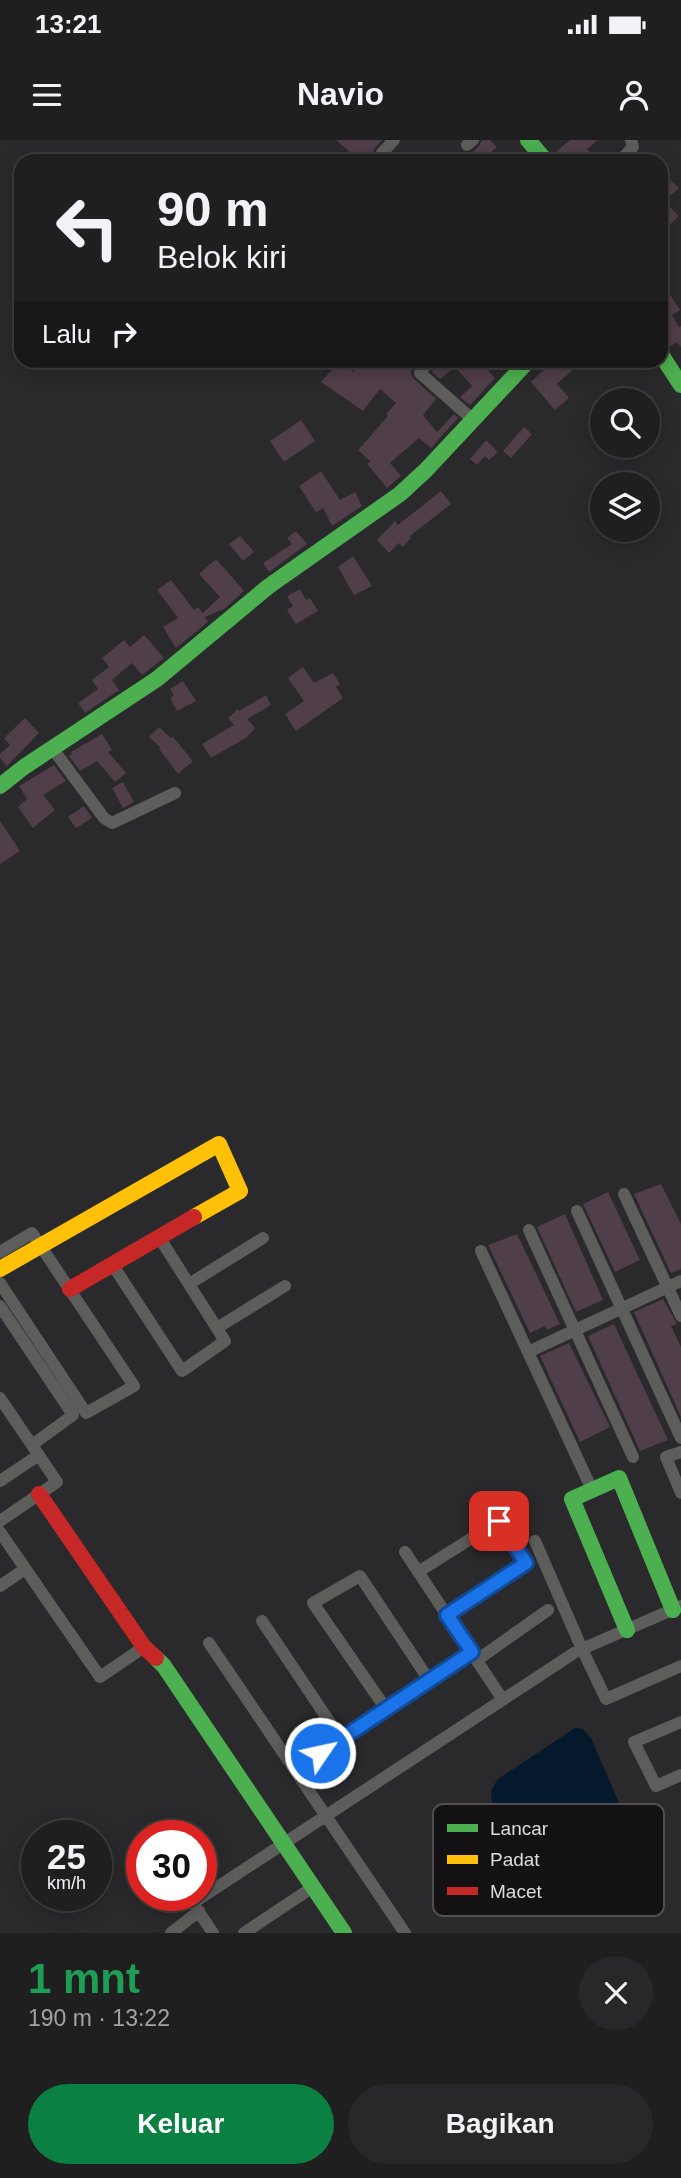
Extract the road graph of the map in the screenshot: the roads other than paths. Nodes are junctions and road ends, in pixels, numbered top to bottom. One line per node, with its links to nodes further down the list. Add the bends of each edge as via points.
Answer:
1 (394, 140): 4 (street)
2 (528, 140): 5 (street)
3 (631, 140): 6 (street, via 634,147)
4 (383, 153)
5 (540, 154)
6 (627, 154)
7 (668, 365): 10 (street)
8 (423, 368): 11 (street, via 420,373)
9 (521, 368): 11 (street)
10 (681, 385)
11 (472, 419): 12 (street, via 400,494 270,586 158,679)
12 (53, 749): 13 (street); 14 (street, via 108,821 118,821)
13 (0, 786)
14 (175, 793)
15 (624, 1194): 29 (street)
16 (577, 1210): 32 (street)
17 (529, 1230): 35 (street)
18 (159, 1237): 20 (street, via 240,1191 219,1144); 23 (street); 27 (street)
19 (263, 1238): 27 (street)
20 (41, 1245): 21 (street, via 32,1233); 24 (street); 30 (street)
21 (0, 1251)
22 (481, 1251): 36 (street)
23 (112, 1264): 30 (street); 34 (street, via 182,1371 225,1341)
24 (0, 1269)
25 (681, 1281): 29 (street)
26 (0, 1283): 30 (street, via 86,1413 134,1386)
27 (189, 1284): 34 (street)
28 (285, 1286): 34 (street)
29 (668, 1287): 32 (street); 33 (street)
30 (69, 1289)
31 (0, 1306): 39 (street, via 74,1415)
32 (622, 1309): 35 (street); 38 (street)
33 (681, 1316)
34 (217, 1328)
35 (575, 1331): 36 (street); 41 (street)
36 (528, 1352): 43 (street)
37 (0, 1398): 39 (street)
38 (681, 1438)
39 (36, 1450): 42 (street); 45 (street, via 57,1482)
40 (681, 1452): 44 (street, via 666,1457)
41 (633, 1457)
42 (0, 1481)
43 (588, 1481)
44 (681, 1493)
45 (39, 1494): 46 (street); 59 (street)
46 (0, 1521)
47 (0, 1532): 50 (street)
48 (535, 1541): 60 (street)
49 (405, 1552): 51 (street)
50 (25, 1569): 52 (street); 59 (street, via 100,1677)
51 (418, 1572): 55 (street); 55 (street, via 499,1521 526,1563)
52 (0, 1586)
53 (677, 1608): 57 (street); 57 (street, via 619,1478 572,1499)
54 (548, 1610): 61 (street)
55 (447, 1615): 61 (street)
56 (262, 1621): 67 (street)
57 (627, 1630): 60 (street)
58 (209, 1643): 70 (street)
59 (144, 1647): 71 (street, via 164,1666)
60 (578, 1651): 62 (street, via 606,1699); 64 (street)
61 (474, 1656): 63 (street); 64 (street)
62 (681, 1666)
63 (429, 1681): 65 (street); 65 (street, via 360,1576 313,1603)
64 (503, 1700): 70 (street)
65 (386, 1709): 67 (street)
66 (681, 1723): 69 (street, via 634,1742 656,1786)
67 (341, 1739): 68 (street)
68 (320, 1753)
69 (681, 1776)
70 (326, 1816): 71 (street); 79 (street)
71 (284, 1844): 72 (street); 73 (street)
72 (217, 1887)
73 (313, 1887): 75 (street); 78 (street)
74 (199, 1911): 76 (street); 77 (street)
75 (341, 1932)
76 (171, 1933)
77 (212, 1933)
78 (244, 1933)
79 (405, 1933)

